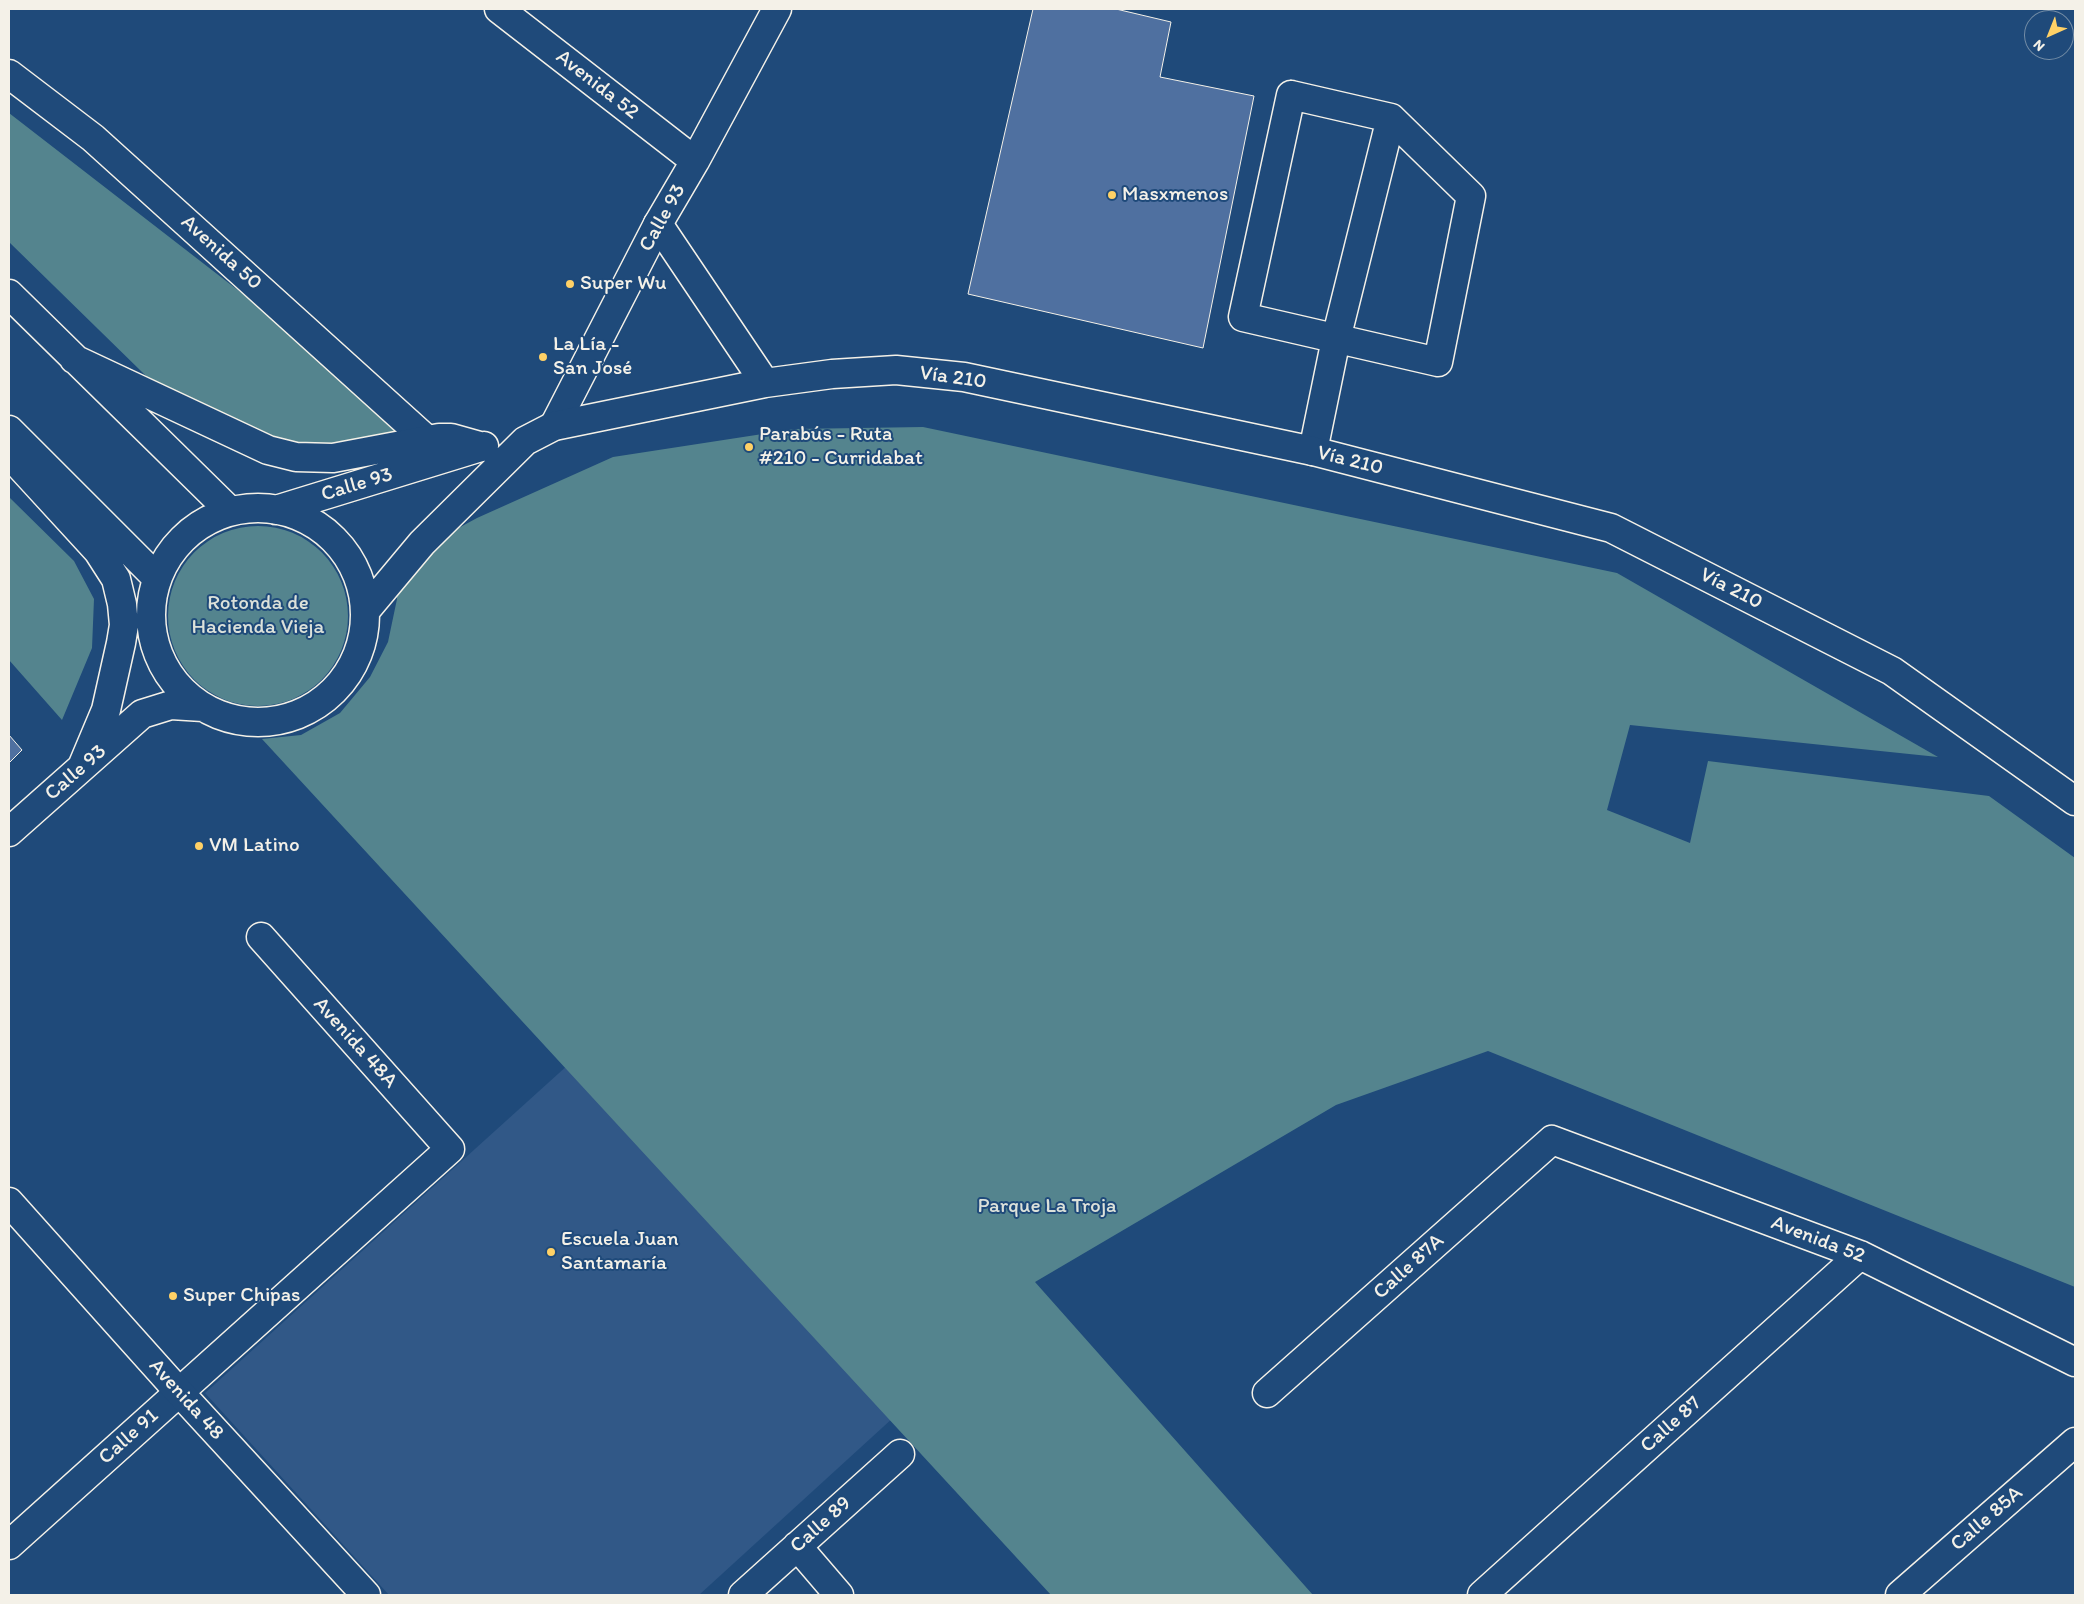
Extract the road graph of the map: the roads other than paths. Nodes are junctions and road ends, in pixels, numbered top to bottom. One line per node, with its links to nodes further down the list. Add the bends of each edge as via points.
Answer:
1 (500, 9): 5 (main road, Avenida 52)
2 (776, 9): 5 (main road, Calle 93)
3 (9, 74): 13 (main road, Avenida 50, via 93,138)
4 (1391, 118): 8 (main road); 8 (main road, via 1471,196 1438,362); 8 (main road, via 1291,95 1243,318)
5 (695, 161): 6 (main road, Calle 93)
6 (658, 224): 10 (main road); 11 (main road, Calle 93)
7 (9, 294): 9 (main road)
8 (1336, 339): 16 (main road)
9 (74, 359): 13 (main road, via 268,450 296,457 333,458); 19 (main road)
10 (765, 383): 11 (main road, Vía 210); 16 (main road, Vía 210, via 896,370 964,377)
11 (554, 426): 14 (main road, Calle 93)
12 (9, 430): 20 (main road)
13 (427, 440): 15 (main road, via 451,438)
14 (525, 441): 15 (main road, Calle 93); 21 (main road, Calle 93, via 422,543)
15 (483, 446): 18 (main road, Calle 93)
16 (1312, 451): 26 (main road, Vía 210, via 1611,528 1892,671)
17 (9, 454): 25 (main road, via 98,551 116,579 122,604 124,625 106,710)
18 (276, 510): 19 (main road); 21 (main road, via 310,521 338,544 357,575)
19 (230, 511): 20 (main road, via 192,531 174,548)
20 (157, 578): 22 (main road, via 150,614)
21 (366, 610): 23 (main road, via 364,639 354,665 337,688 315,707 288,719 259,723 230,719)
22 (157, 651): 23 (main road, via 175,683); 24 (main road, Calle 93, via 154,684)
23 (204, 707): 24 (main road, Calle 93, via 171,705)
24 (142, 714): 25 (main road, Calle 93)
25 (82, 768): 27 (main road, Calle 93)
26 (2075, 801)
27 (9, 832)
28 (261, 937): 30 (main road, Avenida 48A)
29 (1552, 1140): 32 (main road, Avenida 52); 35 (main road, Calle 87A)
30 (450, 1149): 34 (main road, Calle 91)
31 (9, 1202): 34 (main road, Avenida 48)
32 (1860, 1255): 33 (main road, Avenida 52); 43 (main road, Calle 87)
33 (2075, 1362)
34 (180, 1392): 38 (main road, Calle 91); 40 (main road, Avenida 48)
35 (1267, 1393)
36 (2075, 1442): 44 (main road, Calle 85A)
37 (900, 1454): 39 (main road, Calle 89)
38 (9, 1545)
39 (797, 1546): 41 (main road, Calle 89); 42 (main road)
40 (366, 1595)
41 (743, 1595)
42 (839, 1595)
43 (1482, 1595)
44 (1900, 1595)

